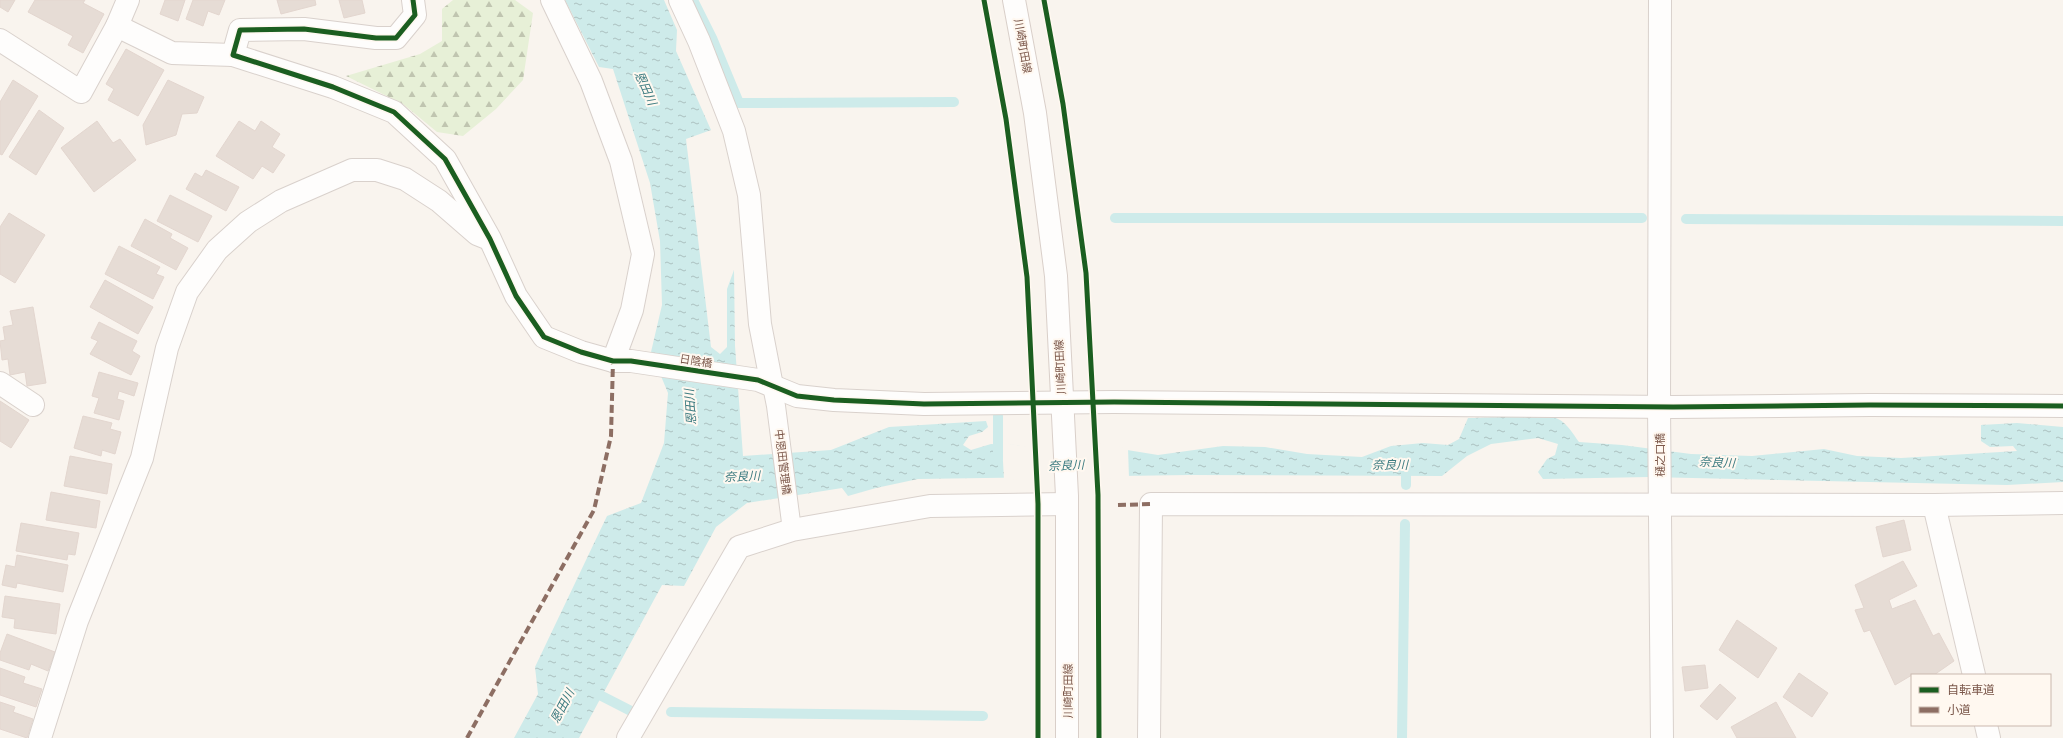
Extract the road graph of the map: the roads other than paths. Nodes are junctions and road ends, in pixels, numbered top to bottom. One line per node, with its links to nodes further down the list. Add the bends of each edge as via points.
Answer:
1 (128, 0): 7 (street)
2 (413, 0): 9 (street, via 416,15 396,38 304,29 240,30)
3 (552, 0): 11 (street, via 591,81 621,161 643,254)
4 (680, 0): 13 (street, via 734,131 749,195 760,324)
5 (1014, 0): 16 (street, 川崎町田線, via 1035,113 1055,269)
6 (1660, 0): 17 (street, 樋之口橋)
7 (117, 26): 8 (street, via 81,92); 9 (street, 日陰橋, via 172,53)
8 (0, 40)
9 (233, 55): 10 (street, 日陰橋, via 333,87 394,112 445,159)
10 (490, 240): 11 (street, 日陰橋, via 516,296 544,337 581,352); 25 (street, via 477,234 439,201 405,179 377,170 352,170 281,201 248,222 217,250 188,292 167,348 142,458 77,621)
11 (622, 361): 13 (street, 日陰橋)
12 (0, 383): 14 (street)
13 (769, 391): 16 (street, 日陰橋, via 834,400); 22 (lane, 中恩田管理橋)
14 (33, 405)
15 (2063, 406): 17 (street, 日陰橋)
16 (1062, 408): 17 (street, 日陰橋); 19 (street, 川崎町田線)
17 (1659, 413): 18 (street, 樋之口橋)
18 (1660, 498): 21 (street); 28 (street, via 1151,504); 29 (street, 樋之口橋)
19 (1067, 500): 22 (street, via 930,506); 27 (street, 川崎町田線)
20 (2063, 503): 21 (street)
21 (1934, 505): 23 (street)
22 (791, 523): 26 (street, via 739,547)
23 (1974, 674)
24 (1986, 726): 30 (street)
25 (40, 738)
26 (628, 738)
27 (1067, 738)
28 (1149, 738)
29 (1662, 738)
30 (1989, 738)

